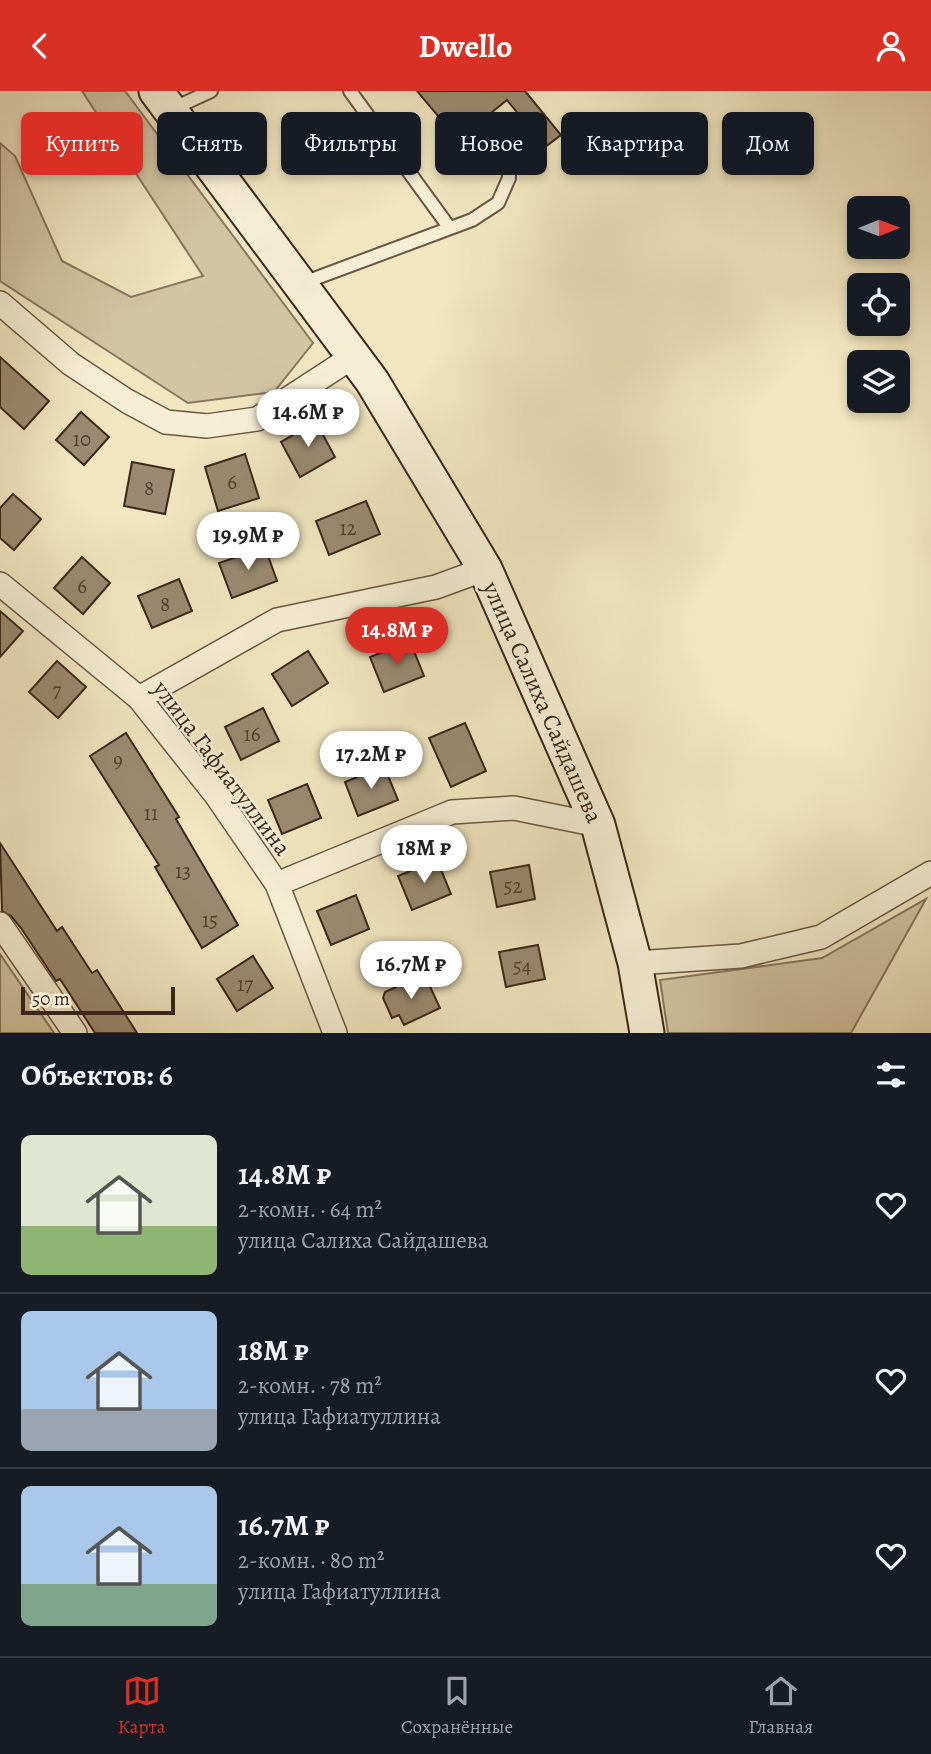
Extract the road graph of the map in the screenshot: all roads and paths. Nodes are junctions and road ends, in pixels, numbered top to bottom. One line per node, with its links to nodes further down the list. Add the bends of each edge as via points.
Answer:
1 (211, 91): 3 (lane)
2 (350, 91): 5 (lane)
3 (163, 100): 6 (street, улица Салиха Сайдашева)
4 (509, 175): 5 (lane, via 498,203 472,220)
5 (449, 227): 6 (lane)
6 (299, 284): 8 (street, улица Салиха Сайдашева)
7 (0, 303): 8 (street, via 71,363 166,422 206,426 257,419)
8 (354, 356): 9 (street, улица Салиха Сайдашева)
9 (485, 569): 11 (street, via 436,587 277,620); 12 (street, улица Салиха Сайдашева)
10 (0, 584): 11 (street, улица Гафиатуллина)
11 (139, 698): 14 (street, улица Гафиатуллина, via 216,795)
12 (598, 825): 14 (street, via 514,808 452,812); 16 (street, улица Салиха Сайдашева)
13 (931, 873): 16 (street, via 821,937 741,956)
14 (277, 884): 18 (street, улица Гафиатуллина)
15 (0, 925): 17 (street)
16 (635, 963): 19 (street, улица Салиха Сайдашева)
17 (75, 1033)
18 (335, 1033)
19 (647, 1033)

